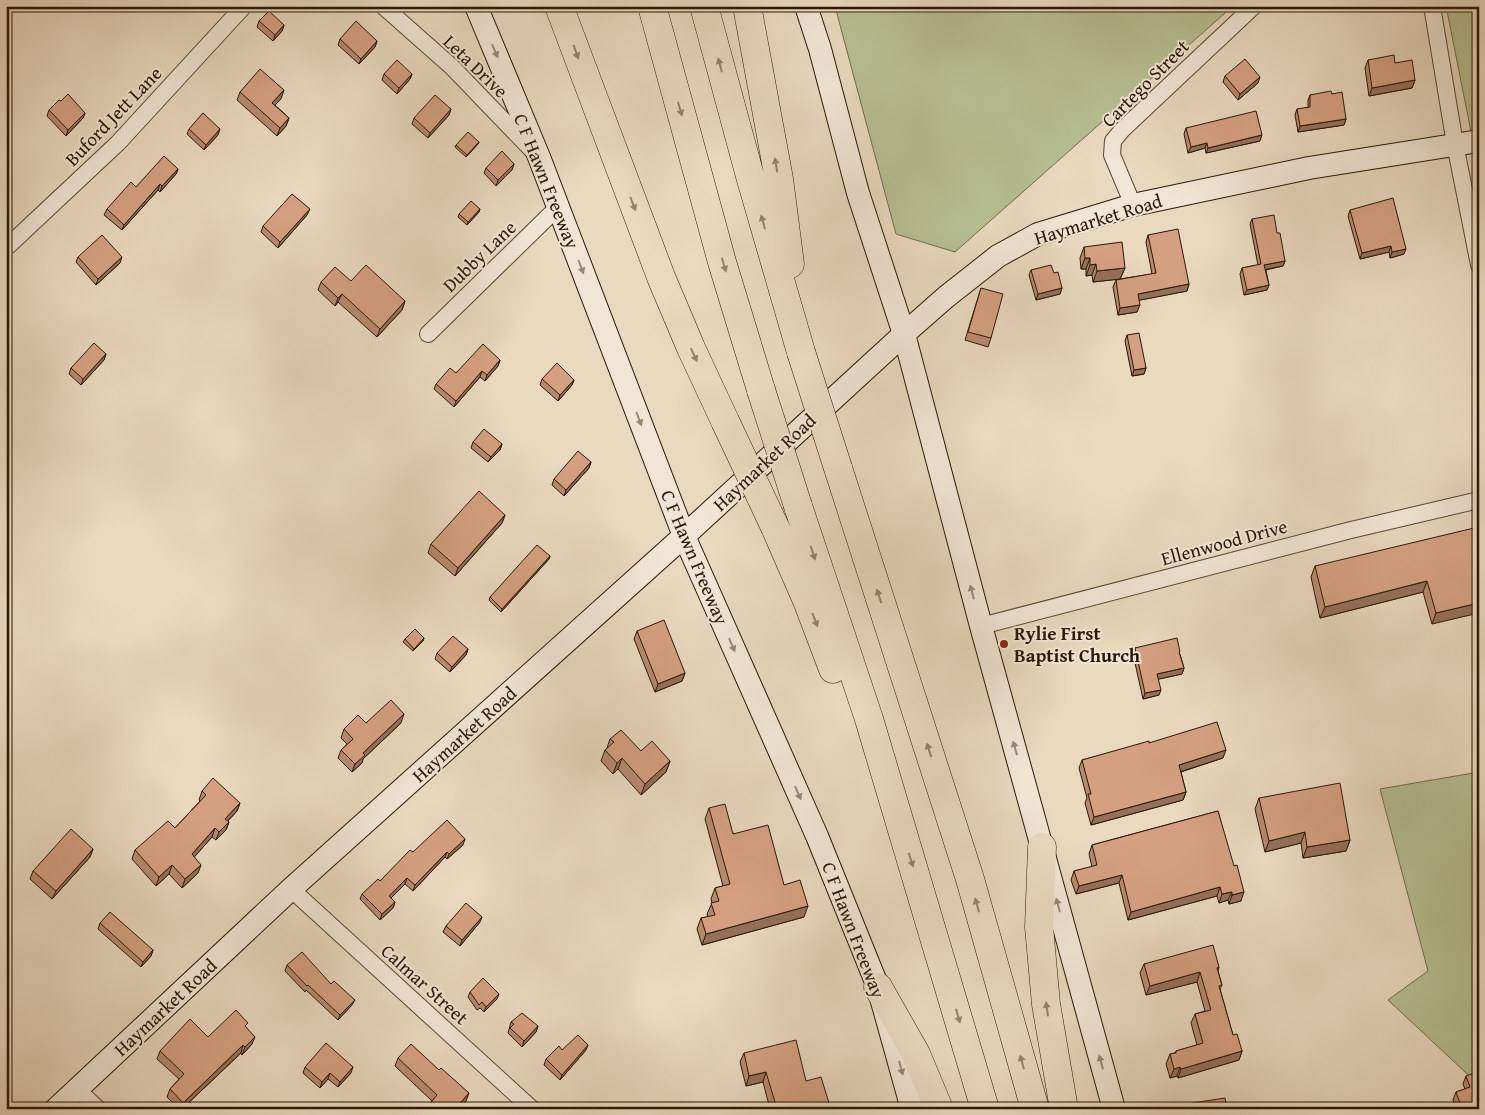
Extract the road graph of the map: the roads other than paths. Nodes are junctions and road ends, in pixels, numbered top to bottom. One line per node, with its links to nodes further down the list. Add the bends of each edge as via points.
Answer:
1 (244, 6): 18 (street, Buford Jett Lane, via 118,143)
2 (383, 6): 15 (street, Leta Drive, via 452,67)
3 (476, 6): 15 (main road, C F Hawn Freeway, one-way to 15)
4 (559, 6): 26 (highway, one-way to 26, bridge, via 660,276 808,603 854,723)
5 (648, 6): 12 (highway)
6 (652, 6): 12 (highway)
7 (704, 6): 22 (highway, one-way to 7)
8 (747, 6): 22 (highway, one-way to 8, via 779,179)
9 (806, 6): 21 (main road, via 858,193)
10 (1254, 6): 16 (street, Cartego Street, via 1113,142 1112,155)
11 (1432, 6): 14 (street)
12 (666, 62): 26 (highway, one-way to 26, bridge, via 760,390)
13 (1479, 141): 14 (main road, Haymarket Road)
14 (1455, 144): 16 (main road, Haymarket Road, via 1309,168); 19 (street)
15 (539, 157): 17 (main road, C F Hawn Freeway)
16 (1133, 205): 21 (main road, Haymarket Road, via 1038,234 998,256)
17 (558, 207): 20 (street, Dubby Lane); 24 (main road, C F Hawn Freeway, one-way to 24)
18 (6, 248)
19 (1479, 265)
20 (428, 334)
21 (904, 334): 24 (main road, Haymarket Road); 25 (main road, one-way to 21)
22 (801, 352): 37 (highway, one-way to 22, bridge, via 970,878)
23 (1479, 500): 25 (street, Ellenwood Drive)
24 (684, 536): 28 (main road, Haymarket Road); 29 (main road, C F Hawn Freeway, one-way to 29, via 817,836)
25 (981, 626): 27 (main road, one-way to 25)
26 (896, 814): 36 (highway, one-way to 36)
27 (1042, 847): 38 (highway, one-way to 27, via 1046,1004 1039,927); 39 (main road, one-way to 27)
28 (291, 889): 30 (main road, Haymarket Road); 33 (street, Calmar Street)
29 (878, 987): 34 (main road, C F Hawn Freeway, one-way to 34); 35 (highway, via 916,1054)
30 (77, 1089): 31 (main road, Haymarket Road); 32 (street)
31 (56, 1109)
32 (98, 1109)
33 (532, 1109)
34 (912, 1109)
35 (939, 1109)
36 (985, 1109)
37 (1034, 1109)
38 (1064, 1109)
39 (1114, 1109)

